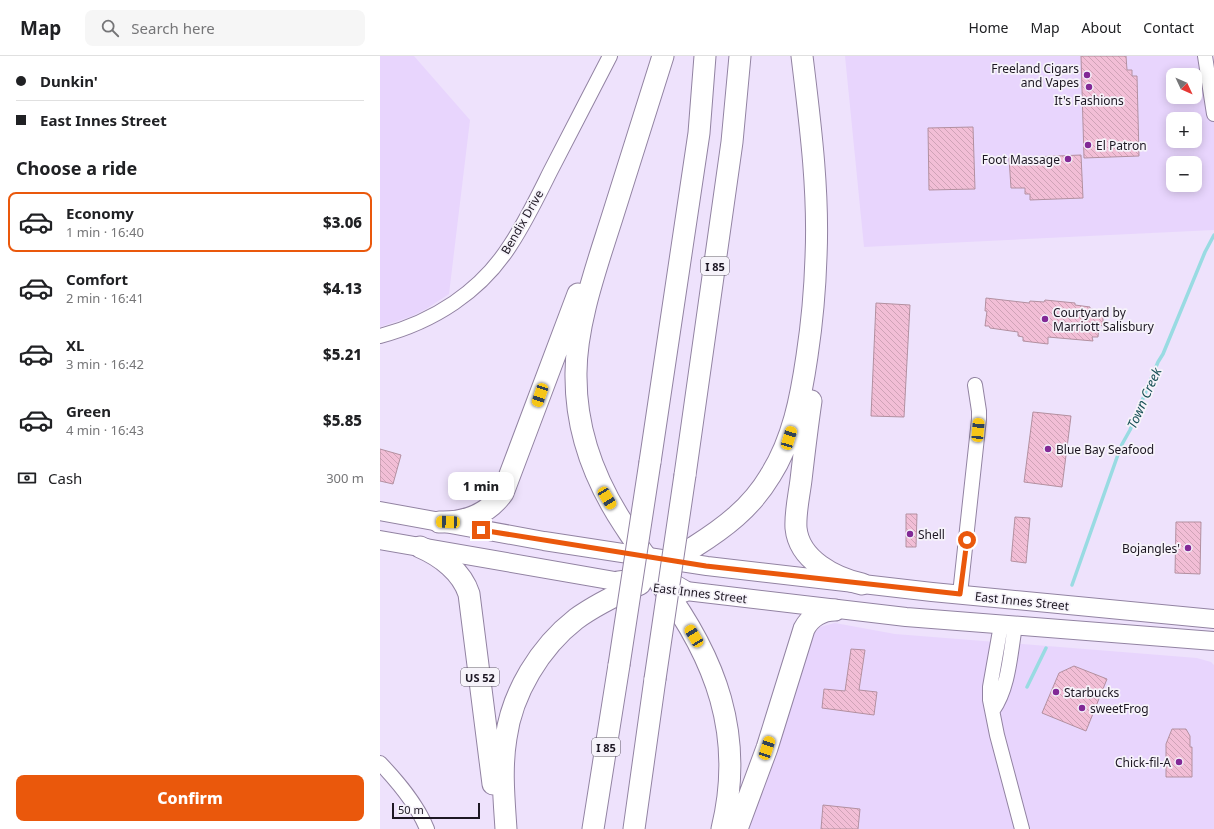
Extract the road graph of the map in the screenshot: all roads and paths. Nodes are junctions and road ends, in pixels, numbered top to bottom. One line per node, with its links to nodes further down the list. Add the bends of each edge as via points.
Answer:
1 (610, 56): 10 (street, Bendix Drive, via 521,228 500,261 474,288 439,313)
2 (663, 56): 8 (highway)
3 (706, 56): 27 (highway, I 85, bridge, via 699,133)
4 (740, 56): 28 (highway, I 85, bridge, via 732,142)
5 (802, 56): 9 (highway, via 815,190)
6 (1204, 56): 7 (street)
7 (1214, 114)
8 (630, 159): 13 (highway, via 504,493 491,507 473,517 454,522); 16 (highway, via 587,303 577,356 576,387 585,439 598,479 619,517)
9 (816, 256): 16 (highway, via 804,377 795,418 780,457 759,493 737,516); 17 (highway, via 818,302 814,370 796,528 802,545 816,563 835,575)
10 (380, 336)
11 (975, 385): 18 (street, via 979,419)
12 (380, 511): 13 (main road, East Innes Street)
13 (439, 522): 16 (main road, East Innes Street)
14 (380, 540): 15 (main road, East Innes Street / US 52)
15 (420, 547): 16 (main road, East Innes Street); 25 (highway, US 52, via 454,570 464,582 469,594)
16 (656, 573): 17 (main road, East Innes Street); 19 (main road, East Innes Street); 26 (highway, via 575,620 548,646 527,676 514,706 506,736); 29 (highway, via 704,655 713,674 722,705 728,735 730,772)
17 (862, 584): 18 (main road, East Innes Street)
18 (960, 594): 20 (main road, East Innes Street)
19 (835, 610): 21 (main road, East Innes Street); 30 (highway, via 820,613 808,622 804,629 767,748)
20 (1214, 620)
21 (1008, 626): 22 (main road, East Innes Street); 31 (street, via 990,687 990,700 998,742)
22 (1214, 641)
23 (380, 763): 24 (street, via 409,797)
24 (427, 829)
25 (498, 829)
26 (506, 829)
27 (593, 829)
28 (634, 829)
29 (722, 829)
30 (737, 829)
31 (1022, 829)

